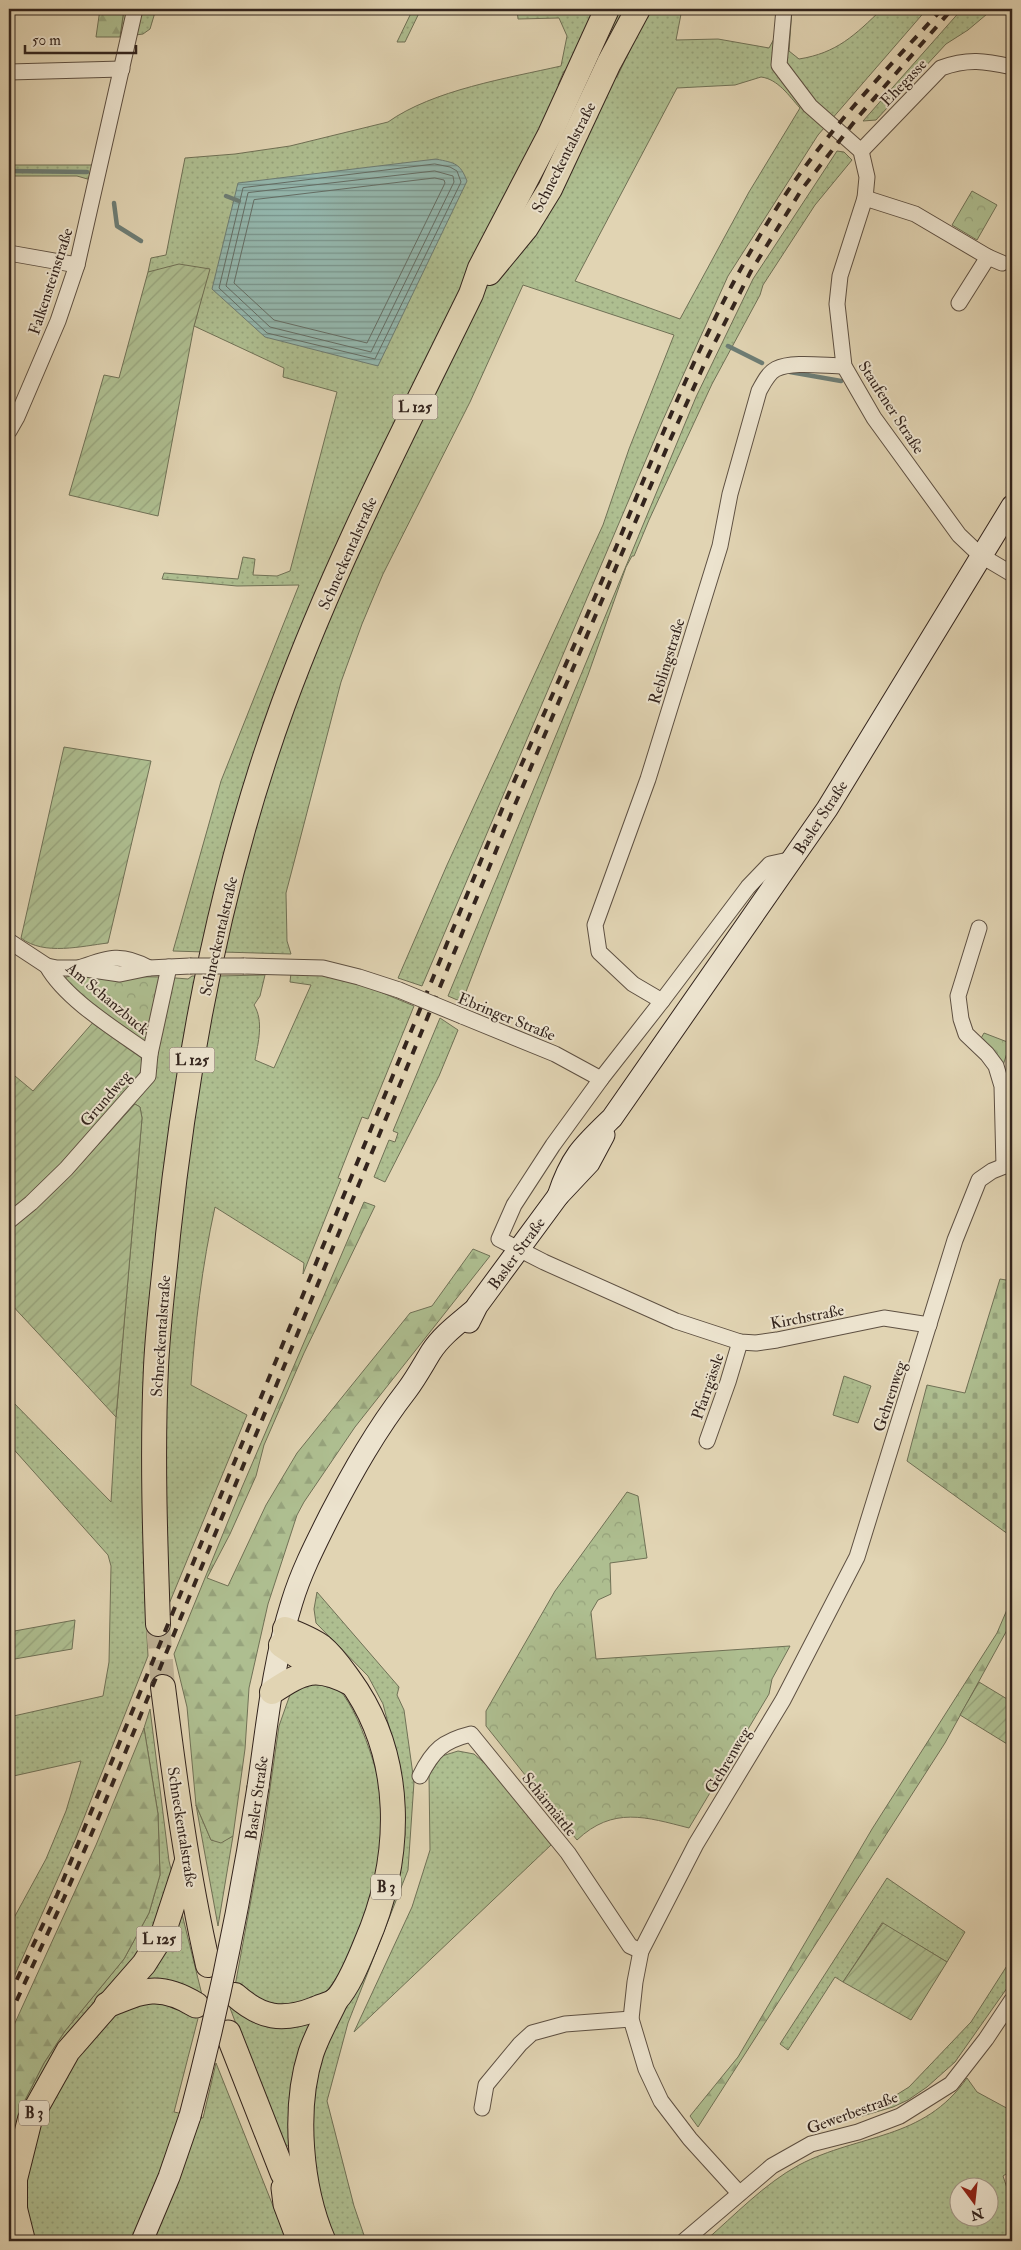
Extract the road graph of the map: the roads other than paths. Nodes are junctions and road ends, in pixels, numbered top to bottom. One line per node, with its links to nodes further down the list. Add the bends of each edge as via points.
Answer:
1 (135, 9): 6 (street, Falkensteinstraße)
2 (607, 9): 12 (main road, Schneckentalstraße / L 125, via 550,134 480,268)
3 (638, 9): 12 (main road, Schneckentalstraße / L 125, via 550,189 526,228)
4 (784, 9): 8 (street, via 779,65 810,106)
5 (1012, 67): 8 (street, Ehegasse, via 984,61 958,61 941,68)
6 (122, 69): 7 (street); 11 (street, Falkensteinstraße)
7 (9, 72)
8 (861, 151): 9 (street, Staufener Straße, via 866,177)
9 (865, 198): 13 (street, via 915,214 995,260); 14 (street, Staufener Straße, via 840,276 837,304)
10 (9, 253): 11 (street)
11 (78, 265): 15 (street, Falkensteinstraße, via 54,330)
12 (471, 294): 33 (main road, Schneckentalstraße / L 125, via 360,521 286,697 248,815 219,924 196,1034 177,1152 156,1363 153,1467)
13 (959, 303)
14 (844, 366): 17 (street, Staufener Straße, via 874,418 959,535); 24 (street, Reblingstraße, via 786,366 774,370 763,382 730,494 714,564 648,779 595,925 599,952 633,984)
15 (9, 431)
16 (1012, 506): 17 (main road, Basler Straße)
17 (980, 555): 18 (street); 19 (main road, Basler Straße, via 827,809)
18 (1012, 574)
19 (793, 859): 24 (street, via 770,864 760,873); 29 (main road, Basler Straße, via 612,1118 575,1155 558,1196)
20 (979, 928): 27 (street, via 958,996 966,1034 996,1066 1002,1086)
21 (9, 941): 22 (street)
22 (47, 966): 23 (street, Ebringer Straße, via 79,968 103,958 119,958 135,960 149,968); 25 (street, Am Schanzbuck, via 55,980 98,1017)
23 (170, 967): 25 (street, Grundweg); 26 (street, Ebringer Straße, bridge, via 323,968 359,977 399,990 555,1054)
24 (662, 1001): 26 (street)
25 (150, 1054): 28 (street, Grundweg, via 148,1076 66,1169)
26 (601, 1079): 29 (street, via 514,1205 499,1239)
27 (1008, 1164): 30 (street, via 979,1180 955,1240)
28 (9, 1220)
29 (518, 1249): 31 (street, Kirchstraße, via 676,1321); 34 (main road, Basler Straße, via 474,1310 461,1338 441,1359 418,1375 373,1437 301,1577)
30 (929, 1325): 31 (street, Kirchstraße, via 884,1318 777,1340); 41 (street, Gehrenweg, via 857,1558 783,1700 696,1844)
31 (740, 1342): 32 (street, Pfarrgässle)
32 (707, 1441)
33 (158, 1624)
34 (283, 1637): 35 (main road); 36 (main road, B 3, via 314,1642 324,1649); 38 (main road, Basler Straße)
35 (320, 1671): 36 (main road); 38 (main road, via 304,1673)
36 (353, 1685): 44 (main road, B 3, via 378,1734 390,1785 394,1826 392,1859 378,1914 353,1973)
37 (163, 1687): 40 (main road, Schneckentalstraße / L 125)
38 (272, 1692): 54 (main road, Basler Straße, bridge, via 218,2006 190,2116)
39 (420, 1776): 41 (street, Schärmättle, via 430,1755 455,1738 471,1734 568,1854 630,1946)
40 (187, 1860): 42 (main road, Schneckentalstraße / L 125); 46 (main road, L 125, via 163,1934 144,1964)
41 (641, 1951): 48 (street, Gehrenweg)
42 (208, 1965)
43 (235, 1995): 44 (main road, via 258,2012 274,2017 290,2016)
44 (335, 2000): 52 (highway, B 3, via 311,2054 303,2096 304,2172)
45 (1012, 2000): 51 (street, Gewerbestraße, via 951,2084 900,2116 858,2132 811,2144 772,2166)
46 (107, 2004): 47 (highway, via 144,1991 158,1990 170,1992); 53 (main road, B 3, via 68,2051 30,2119 15,2179 15,2209)
47 (196, 2005)
48 (631, 2020): 50 (street, via 565,2024 532,2033 486,2085); 51 (street, Gehrenweg, via 646,2069 661,2100 690,2139)
49 (228, 2033): 52 (highway, B 3, via 283,2173)
50 (482, 2108)
51 (739, 2192): 55 (street, Gewerbestraße)
52 (314, 2238)
53 (23, 2241)
54 (142, 2241)
55 (684, 2241)

